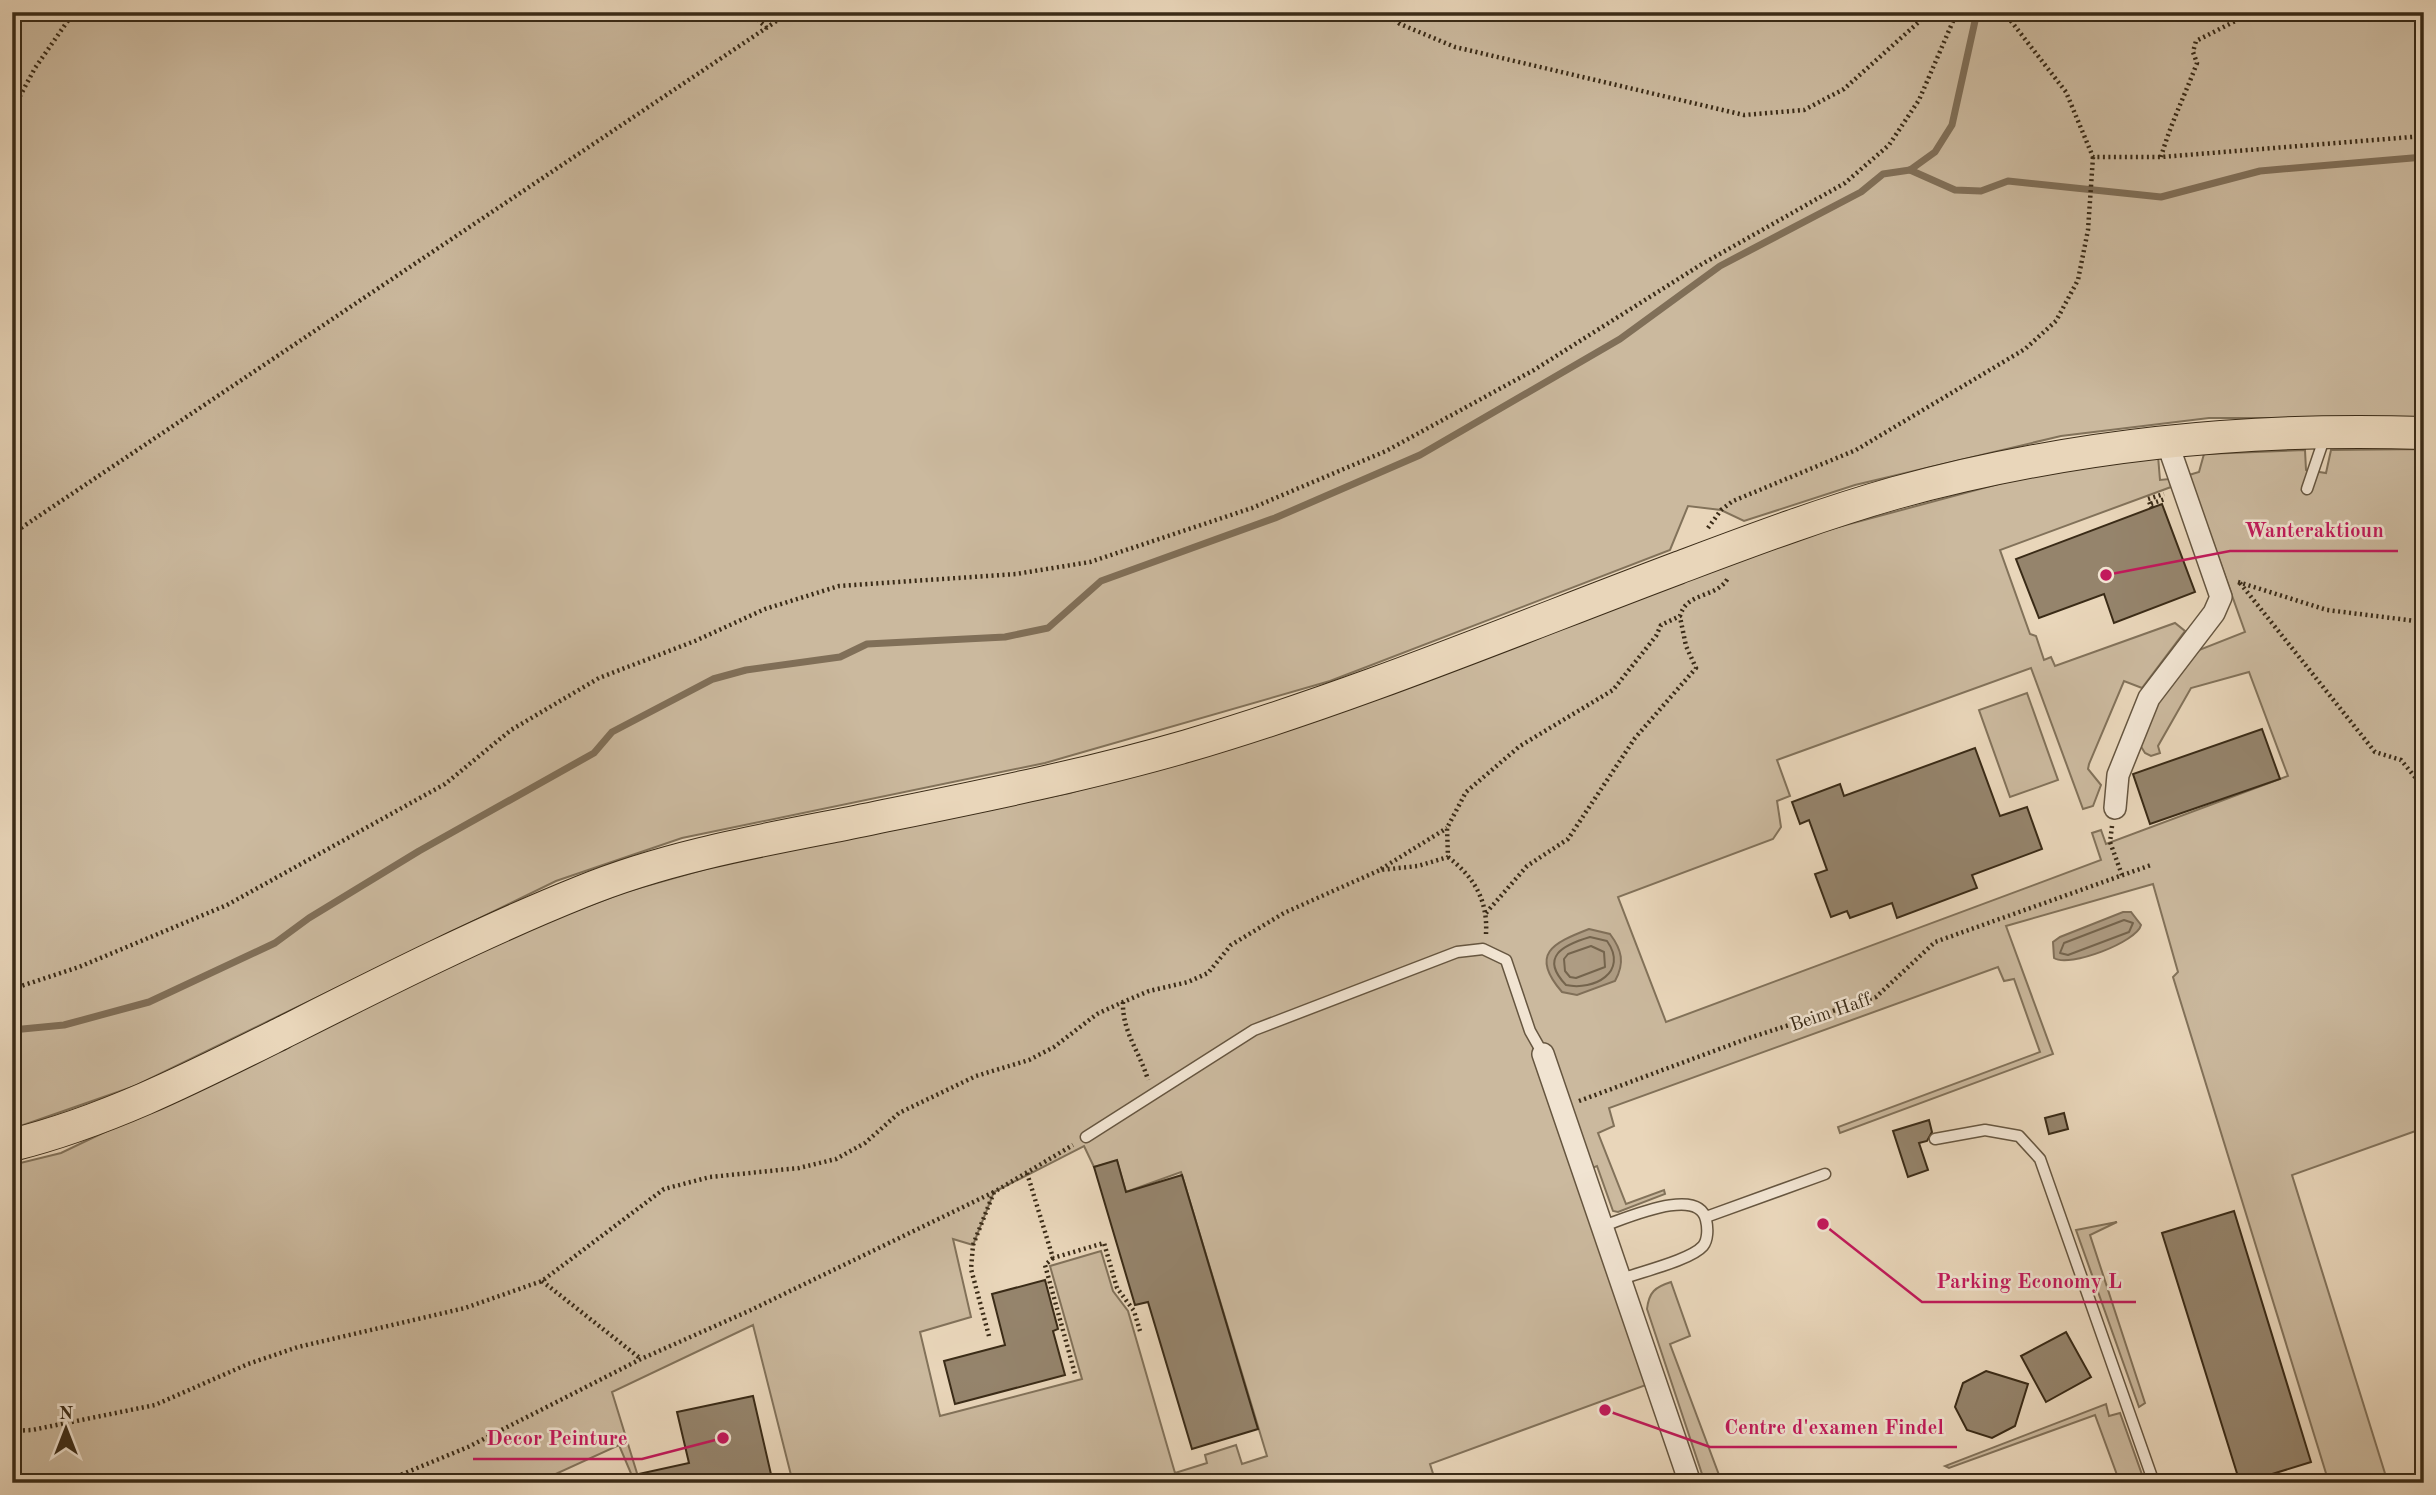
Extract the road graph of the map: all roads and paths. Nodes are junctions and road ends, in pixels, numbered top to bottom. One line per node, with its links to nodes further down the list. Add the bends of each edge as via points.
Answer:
1 (74, 12): 10 (path)
2 (748, 12): 9 (path)
3 (790, 12): 9 (path)
4 (1386, 12): 5 (path, via 1400,24 1455,47 1744,115 1804,110 1844,89)
5 (1930, 12)
6 (1956, 12): 35 (path, via 1919,100 1889,145 1845,183 1702,264 1534,370 1387,451 1252,508 1090,562 1016,574 839,586 765,609 599,678 511,730 446,784 227,905 79,967)
7 (2004, 12): 12 (path, via 2066,92)
8 (2253, 12): 13 (path, via 2196,41 2197,63)
9 (767, 28): 20 (path)
10 (12, 111)
11 (2424, 136): 13 (path)
12 (2093, 157): 13 (path); 21 (path, via 2088,230 2078,280 2056,321 2025,349 1856,450 1733,501 1708,528)
13 (2161, 157)
14 (2326, 430): 15 (main road); 16 (main road); 17 (lane)
15 (2424, 433)
16 (2166, 439): 21 (main road, via 2048,457 1896,493); 22 (street)
17 (2307, 489)
18 (2167, 493): 19 (path, via 2148,499)
19 (2150, 504)
20 (12, 534)
21 (1715, 554): 24 (path, via 1731,573 1724,585 1689,600); 42 (main road, via 1312,705 1187,746 1031,786 687,856 589,889 468,939 159,1095)
22 (2215, 580): 23 (path); 27 (street, via 2221,597 2214,613 2149,698 2118,775)
23 (2239, 582): 25 (path, via 2327,610); 26 (path, via 2375,752 2401,760)
24 (1680, 616): 28 (path, via 1661,625 1613,690 1520,746 1466,792); 33 (path, via 1696,668 1635,738 1568,839 1527,866)
25 (2424, 622)
26 (2424, 788)
27 (2115, 808): 32 (path, via 2110,842)
28 (1447, 828): 29 (path); 31 (path)
29 (1448, 857): 31 (path); 33 (path, via 1465,870 1478,889)
30 (2151, 865): 32 (path, Beim Haff)
31 (1380, 870): 36 (path, via 1284,913 1231,945 1208,973)
32 (2122, 875): 39 (path, Beim Haff, via 1936,942 1875,997)
33 (1486, 913): 34 (path)
34 (1483, 949): 37 (lane, via 1506,960 1530,1031); 38 (lane, via 1457,952 1254,1030)
35 (12, 989)
36 (1123, 1002): 38 (path, via 1125,1030 1143,1062); 50 (path, via 1029,1060 976,1076 899,1113 865,1143 836,1159 799,1168 710,1177 664,1189)
37 (1543, 1054): 39 (street)
38 (1152, 1094): 40 (lane)
39 (1562, 1107): 47 (street)
40 (1086, 1137): 43 (path)
41 (1934, 1139): 58 (lane, via 1985,1130 2019,1136 2039,1158)
42 (12, 1145)
43 (1027, 1173): 45 (path); 48 (path)
44 (1825, 1174): 46 (lane)
45 (994, 1192): 52 (path, via 973,1245 971,1269); 53 (path)
46 (1706, 1217): 47 (lane, via 1694,1204 1679,1203); 49 (lane, via 1704,1245)
47 (1604, 1226): 49 (street)
48 (1053, 1258): 51 (path, via 1104,1243 1117,1288 1134,1311); 54 (path, via 1045,1265)
49 (1622, 1279): 57 (street)
50 (542, 1281): 53 (path); 55 (path, via 465,1308 298,1347 155,1405)
51 (1140, 1331)
52 (989, 1336)
53 (641, 1359): 56 (path, via 468,1447)
54 (1075, 1374)
55 (12, 1431)
56 (381, 1483)
57 (1690, 1483)
58 (2154, 1483)

